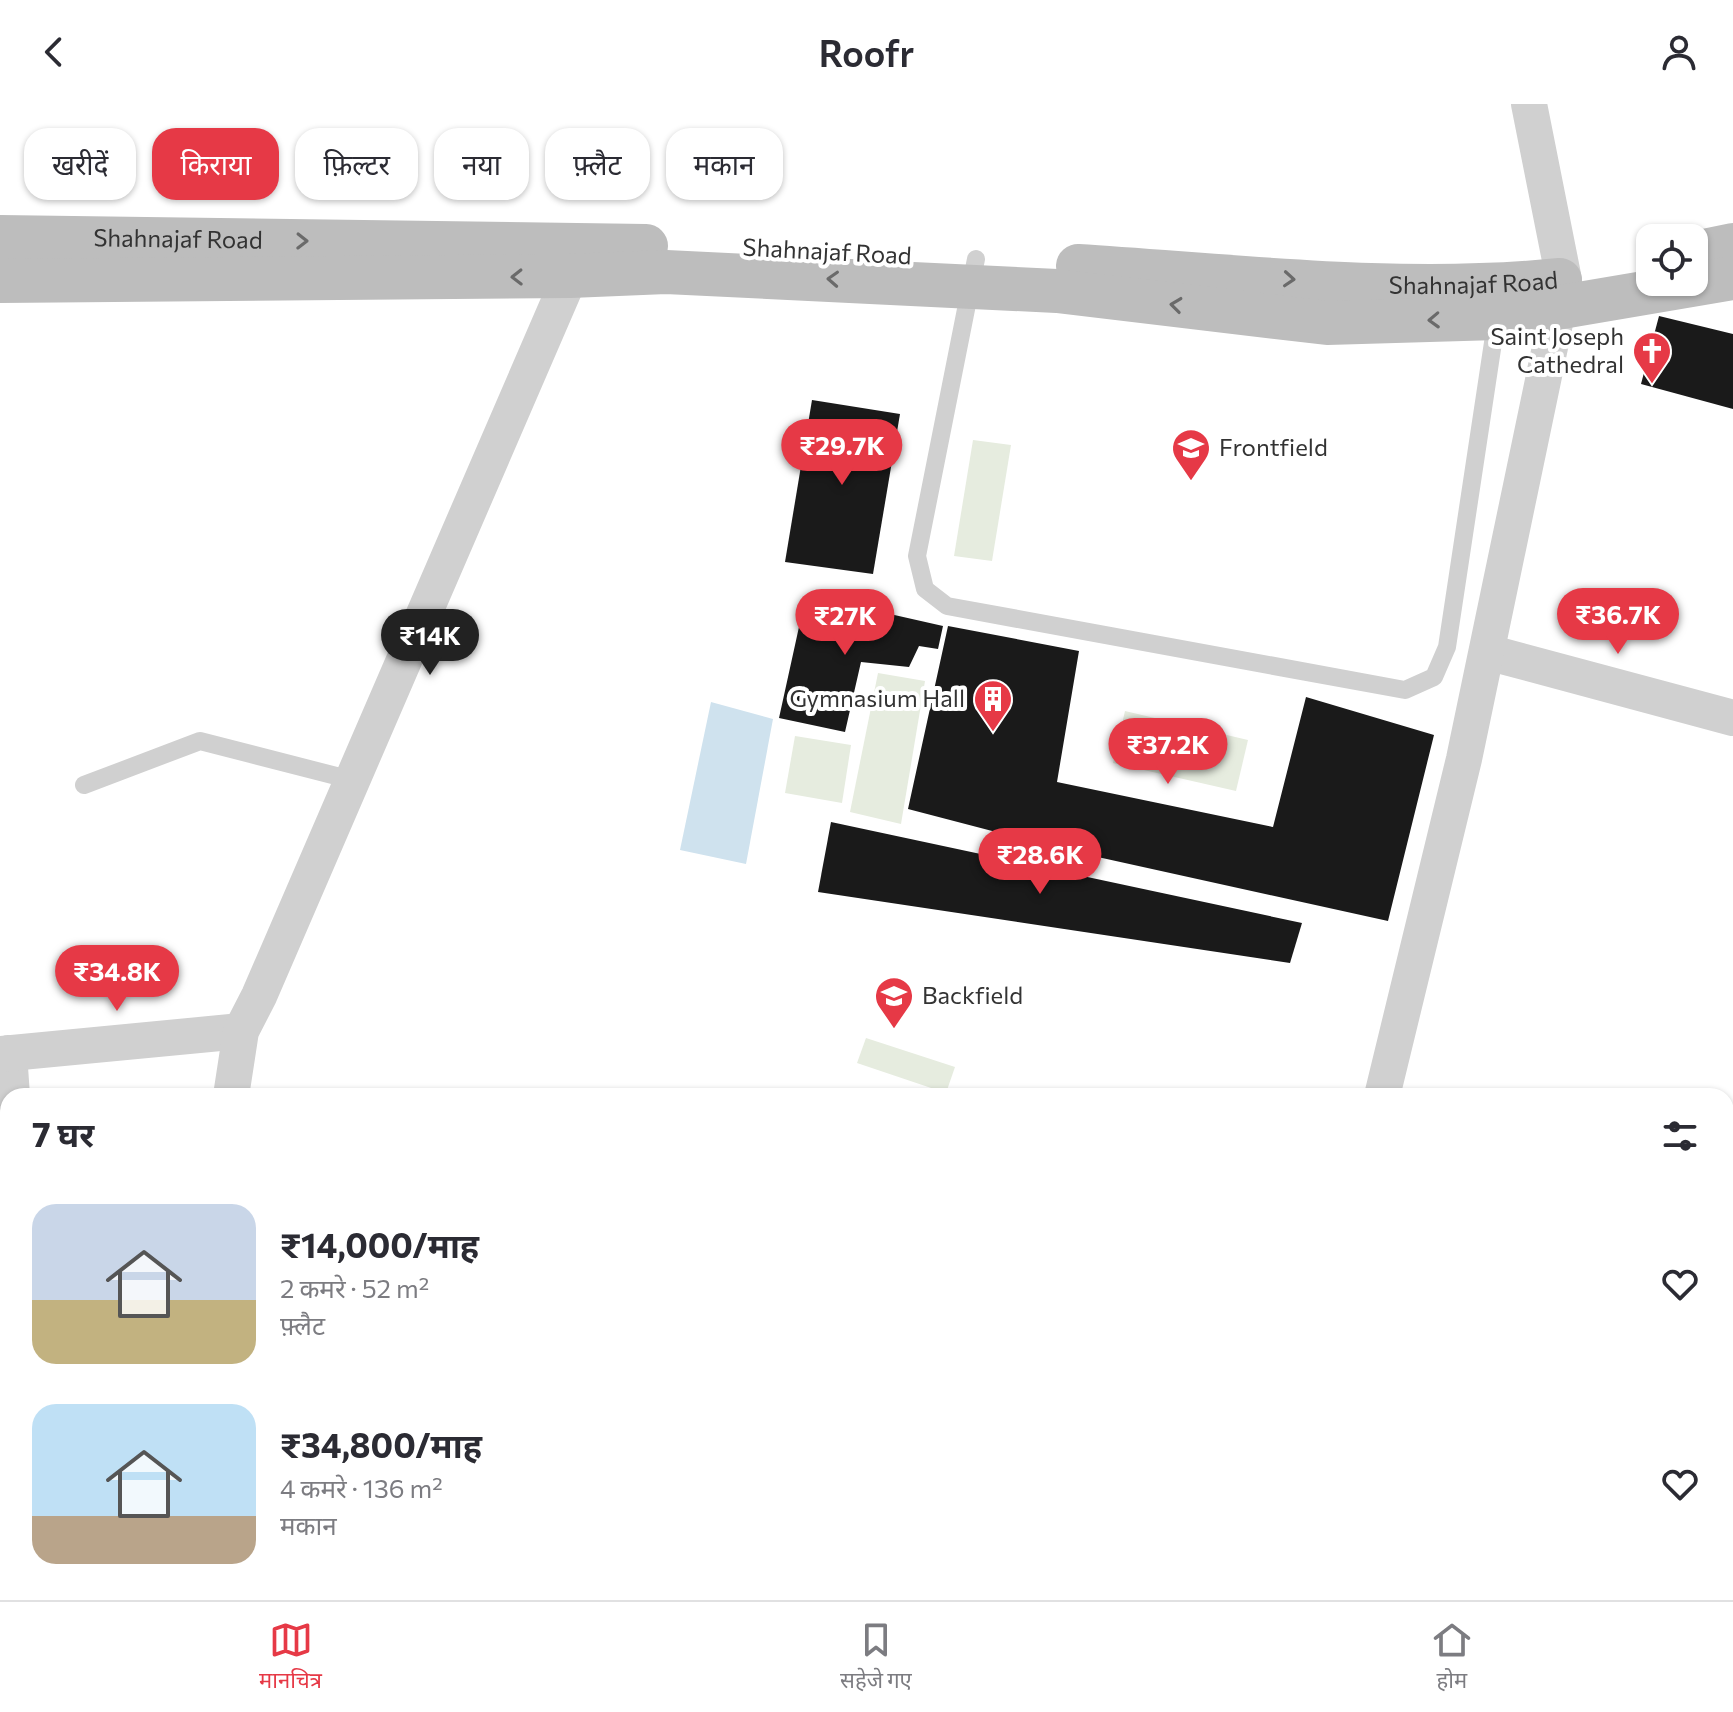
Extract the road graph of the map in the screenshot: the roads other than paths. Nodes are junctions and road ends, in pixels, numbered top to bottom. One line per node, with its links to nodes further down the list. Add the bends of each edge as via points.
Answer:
1 (1529, 104): 10 (street)
2 (0, 237): 5 (main road, Shahnajaf Road, one-way to 5)
3 (1733, 245): 4 (main road)
4 (1708, 250)
5 (577, 261): 7 (main road, Shahnajaf Road, via 790,248); 9 (main road, one-way to 9); 14 (street)
6 (1636, 266): 10 (main road, Shahnajaf Road)
7 (974, 272): 11 (main road, Shahnajaf Road, via 1420,287); 11 (lane, via 917,556 925,589 947,606 1405,690 1434,677 1447,647)
8 (1733, 278): 10 (main road)
9 (0, 281)
10 (1561, 294): 11 (main road, Shahnajaf Road); 12 (street)
11 (1499, 302)
12 (1487, 652): 13 (street); 20 (street)
13 (1733, 718)
14 (352, 780): 15 (lane, via 200,741); 16 (street)
15 (84, 785)
16 (241, 1031): 17 (street); 19 (street)
17 (5, 1054): 18 (street)
18 (11, 1088)
19 (232, 1088)
20 (1384, 1088)

